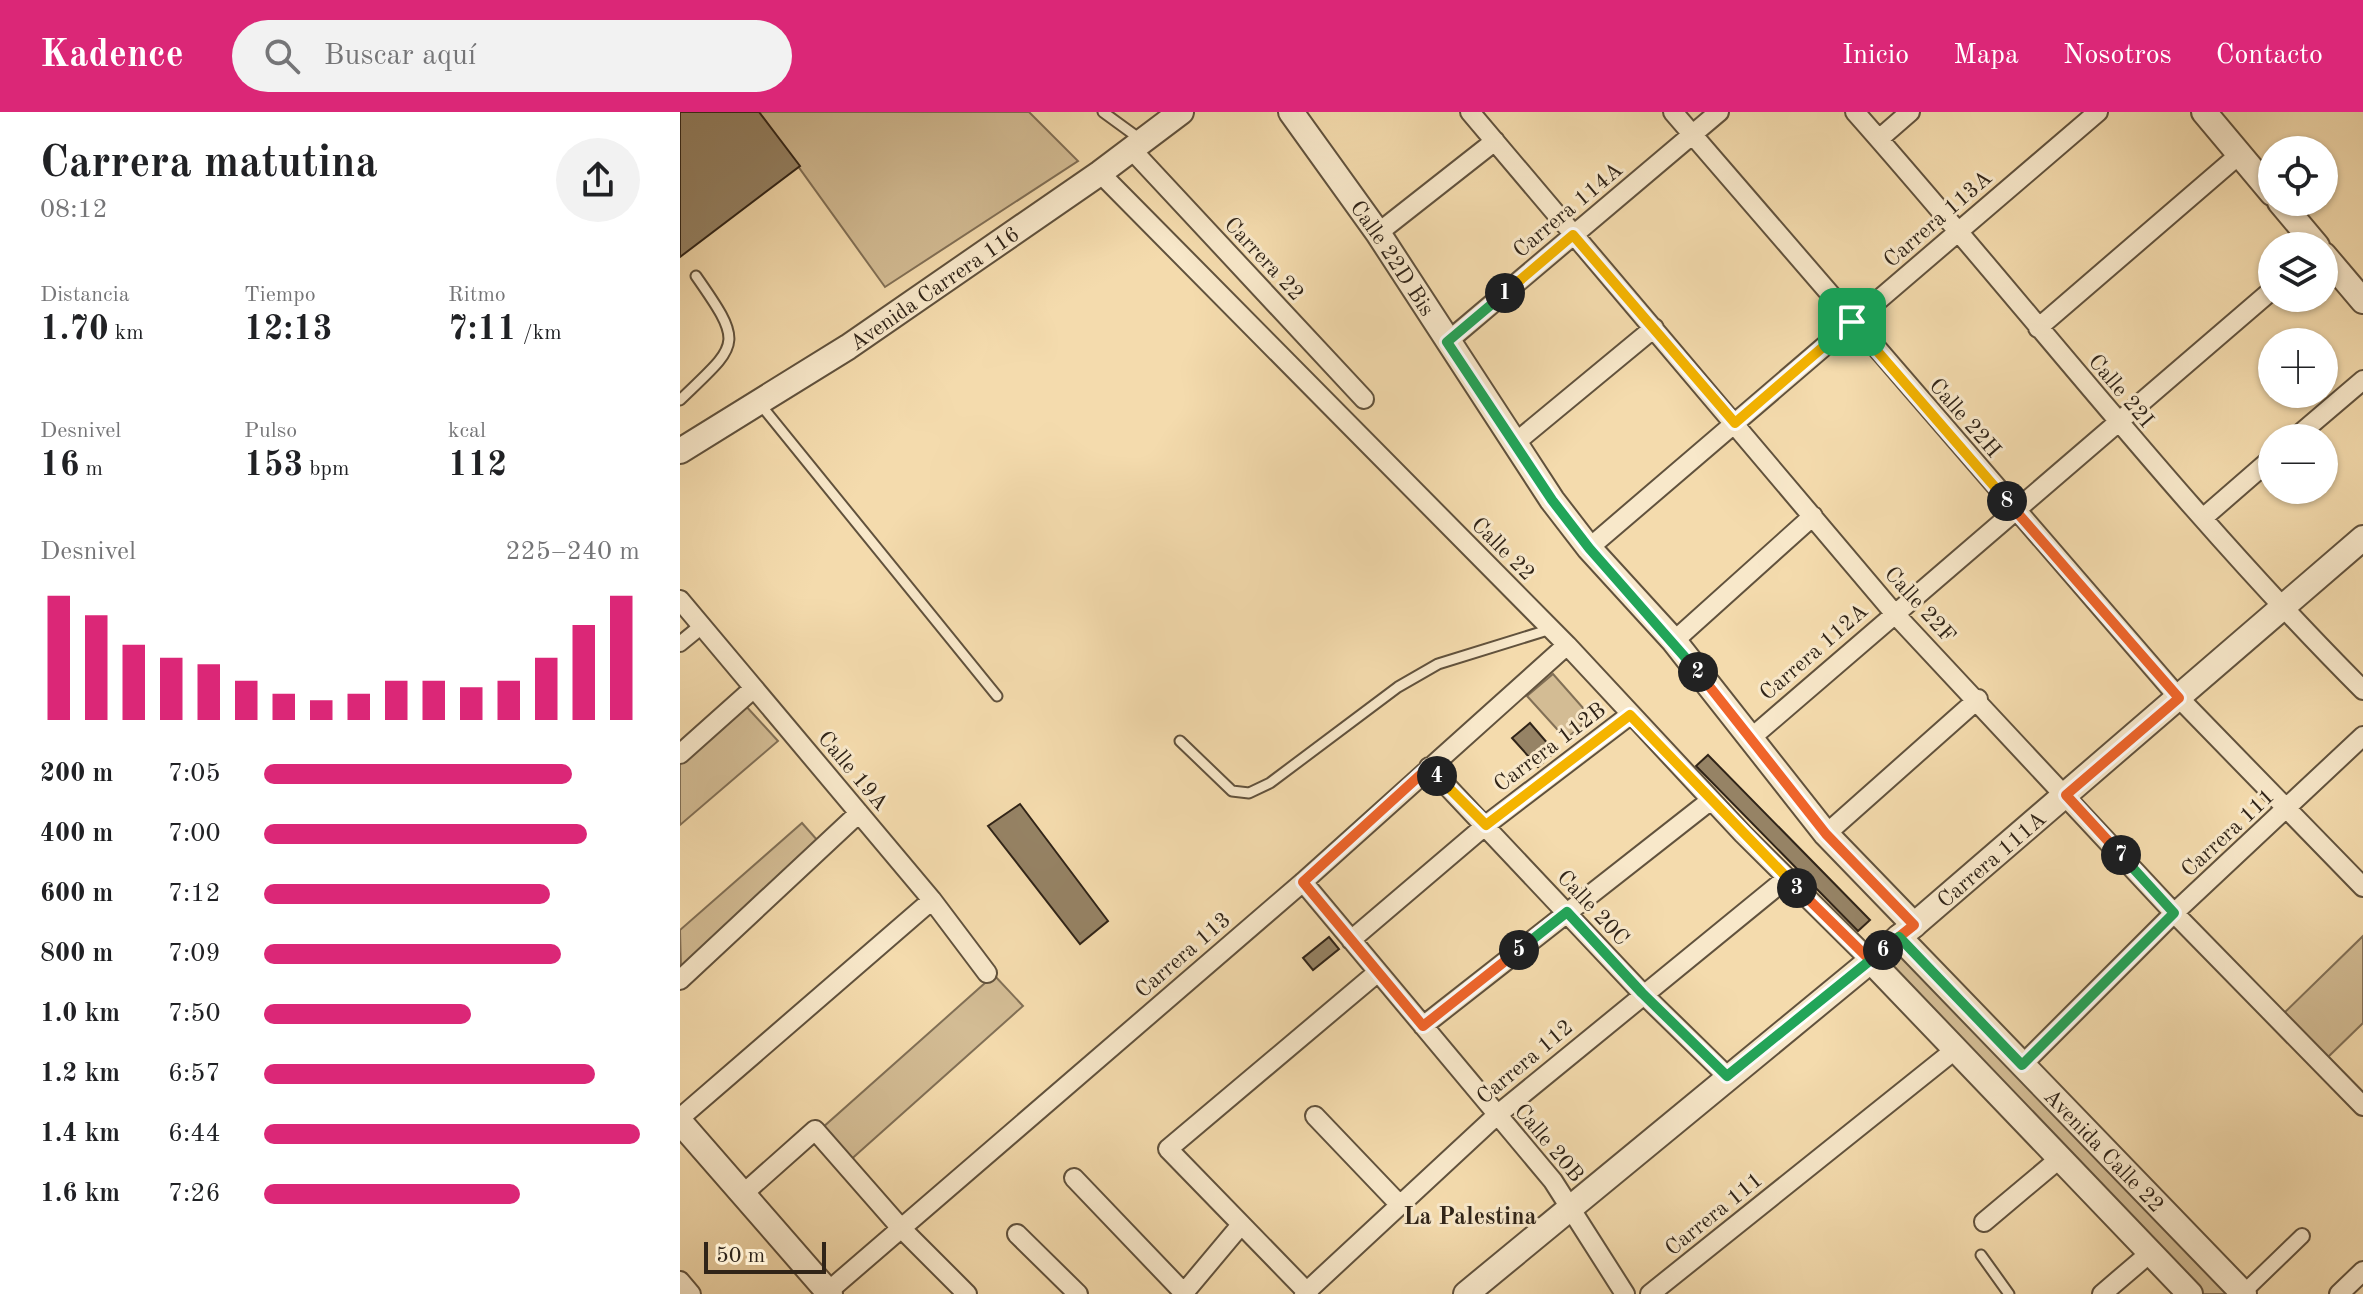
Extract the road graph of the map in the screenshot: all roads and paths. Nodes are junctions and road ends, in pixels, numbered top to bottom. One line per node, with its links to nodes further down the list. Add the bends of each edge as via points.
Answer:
1 (1103, 112): 14 (lane)
2 (1181, 112): 14 (street, Avenida Carrera 116)
3 (1291, 112): 20 (street, Calle 22D Bis)
4 (1470, 112): 13 (street, Calle 22F)
5 (1673, 112): 11 (street, Calle 22H)
6 (1719, 112): 11 (street, Carrera 114A)
7 (1855, 112): 12 (street, Calle 22I)
8 (1910, 112): 12 (street)
9 (2098, 112): 21 (street, Carrera 113A)
10 (2204, 112): 15 (street)
11 (1691, 134): 22 (street, Carrera 114A); 27 (street, Calle 22H)
12 (1879, 139): 21 (street, Calle 22I)
13 (1495, 141): 20 (street); 22 (street, Calle 22F)
14 (1137, 146): 16 (street, Avenida Carrera 116); 32 (street, Carrera 22)
15 (2240, 154): 17 (street); 29 (street)
16 (1100, 173): 34 (street, Avenida Carrera 116, via 848,347); 50 (street, Calle 22)
17 (2258, 176)
18 (2292, 216): 19 (street)
19 (2305, 232)
20 (1378, 233): 30 (street, Calle 22D Bis)
21 (1956, 233): 27 (street, Carrera 113A); 29 (street, Calle 22I)
22 (1573, 235): 28 (street, Calle 22F); 30 (street, Carrera 114A)
23 (2338, 272): 25 (street)
24 (696, 276): 33 (lane, via 728,321 727,355)
25 (2363, 301)
26 (2258, 302): 36 (street, Carrera 112A)
27 (1852, 322): 35 (street, Carrera 113A); 41 (street, Calle 22H)
28 (1654, 328): 35 (street, Calle 22F); 38 (street)
29 (2038, 328): 36 (street, Calle 22I)
30 (1447, 342): 38 (street, Calle 22D Bis)
31 (2363, 380): 37 (street)
32 (1364, 399)
33 (680, 400)
34 (758, 402): 39 (street, Avenida Carrera 116); 56 (lane)
35 (1735, 423): 42 (street, Calle 22F); 45 (street, Carrera 113A)
36 (2120, 424): 41 (street, Carrera 112A); 43 (street, Calle 22I)
37 (2311, 424)
38 (1515, 443): 45 (street, Calle 22D Bis)
39 (682, 445)
40 (2258, 470): 43 (street)
41 (2016, 510): 48 (street, Carrera 112A); 57 (street, Calle 22H)
42 (1813, 516): 48 (street, Calle 22F); 51 (street)
43 (2203, 518): 47 (street, Calle 22I)
44 (2363, 538): 47 (street, Carrera 111A)
45 (1589, 548): 51 (street, Calle 22D Bis)
46 (680, 600): 49 (street, Calle 19A)
47 (2283, 609): 55 (street, Calle 22I); 57 (street, Carrera 111A)
48 (1894, 613): 58 (street, Calle 22F); 61 (street, Carrera 112A)
49 (702, 626): 52 (street); 54 (street, Calle 19A)
50 (1551, 629): 53 (street, Calle 22); 62 (lane, via 1438,664 1249,793 1232,791)
51 (1674, 641): 61 (street, Calle 22D Bis)
52 (680, 644)
53 (1567, 645): 59 (street, Calle 22); 64 (street, Carrera 113)
54 (754, 688): 63 (street); 68 (street, Calle 19A)
55 (2363, 690)
56 (997, 696)
57 (2179, 698): 65 (street, Carrera 111A); 67 (street, Calle 22H)
58 (1978, 699): 65 (street, Calle 22F); 70 (street)
59 (1630, 715): 66 (street, Calle 22); 69 (street, Carrera 112B)
60 (2363, 736): 67 (street, Carrera 111)
61 (1751, 738): 70 (street, Calle 22D Bis)
62 (1180, 741)
63 (680, 754)
64 (1429, 767): 69 (street, Calle 20C); 72 (street, Carrera 113)
65 (2066, 795): 76 (street, Calle 22F); 77 (street, Carrera 111A)
66 (1711, 800): 71 (street, Calle 22); 75 (street)
67 (2286, 809): 73 (street, Calle 22H); 76 (street, Carrera 111)
68 (859, 813): 74 (street, Calle 19A); 82 (street)
69 (1486, 825): 75 (street, Calle 20C); 78 (street, Carrera 112B)
70 (1826, 834): 77 (street, Calle 22D Bis)
71 (1787, 878): 79 (street, Calle 22); 83 (street, Carrera 112)
72 (1303, 882): 78 (street, Calle 20B); 99 (street, Carrera 113)
73 (2363, 887)
74 (932, 900): 81 (street, Calle 19A); 91 (street)
75 (1567, 912): 83 (street, Calle 20C); 84 (street)
76 (2174, 913): 86 (street, Carrera 111); 88 (street, Calle 22F)
77 (1907, 931): 79 (street, Carrera 111A); 86 (street, Avenida Calle 22)
78 (1351, 940): 80 (street, Calle 20B)
79 (1870, 960): 85 (street, Avenida Calle 22); 87 (street, Carrera 111A)
80 (1378, 972): 84 (street, Calle 20B); 98 (street, via 1168,1149)
81 (987, 973)
82 (680, 980)
83 (1642, 993): 87 (street, Calle 20C); 89 (street, Carrera 112)
84 (1423, 1026): 89 (street, Calle 20B)
85 (1956, 1049): 92 (street, Avenida Calle 22); 115 (street, Carrera 111)
86 (2022, 1065): 108 (street, Avenida Calle 22)
87 (1727, 1076): 96 (street, Carrera 111A)
88 (2363, 1106)
89 (1497, 1115): 95 (street, Carrera 112); 96 (street, Calle 20B)
90 (1315, 1116): 95 (street)
91 (680, 1120): 94 (street)
92 (2059, 1159): 97 (street); 102 (street, Avenida Calle 22)
93 (1074, 1178): 112 (street)
94 (743, 1194): 99 (street, via 815,1130); 106 (street)
95 (1399, 1204): 107 (street, Carrera 112)
96 (1571, 1204): 113 (street, Carrera 111A); 114 (street, Calle 20B)
97 (1984, 1222)
98 (1240, 1226): 107 (street); 112 (street)
99 (900, 1227): 106 (street, Carrera 113); 110 (street)
100 (1017, 1234): 111 (street)
101 (2302, 1236): 108 (street)
102 (2150, 1253): 117 (street); 118 (street, Avenida Calle 22)
103 (1981, 1255): 116 (lane)
104 (2363, 1271): 119 (street)
105 (680, 1281): 109 (street)
106 (828, 1293)
107 (1307, 1293)
108 (2244, 1293)
109 (691, 1294)
110 (967, 1294)
111 (1078, 1294)
112 (1183, 1294)
113 (1466, 1294)
114 (1625, 1294)
115 (1650, 1294)
116 (2009, 1294)
117 (2102, 1294)
118 (2190, 1294)
119 (2339, 1294)

